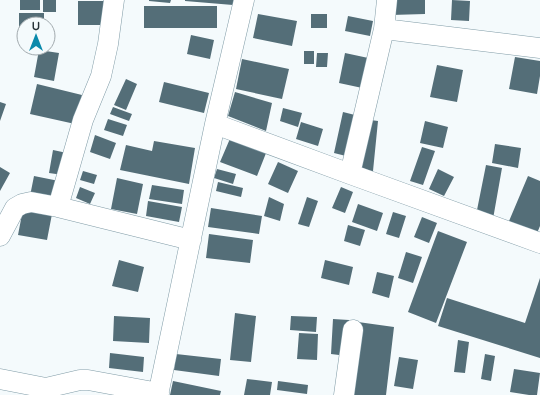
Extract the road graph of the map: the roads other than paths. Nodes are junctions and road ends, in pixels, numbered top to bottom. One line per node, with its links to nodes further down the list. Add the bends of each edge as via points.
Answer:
1 (114, 0): 8 (street, via 101,76 83,120)
2 (244, 0): 6 (street)
3 (387, 0): 4 (street)
4 (384, 29): 5 (street); 7 (street)
5 (540, 48)
6 (216, 124): 7 (street); 10 (street)
7 (350, 174): 11 (street)
8 (58, 207): 9 (street, via 31,202 22,204 15,208); 10 (street)
9 (0, 236)
10 (191, 240): 14 (street)
11 (540, 242)
12 (353, 330): 15 (street)
13 (0, 379): 14 (street, via 46,388 88,380)
14 (158, 394)
15 (344, 395)

